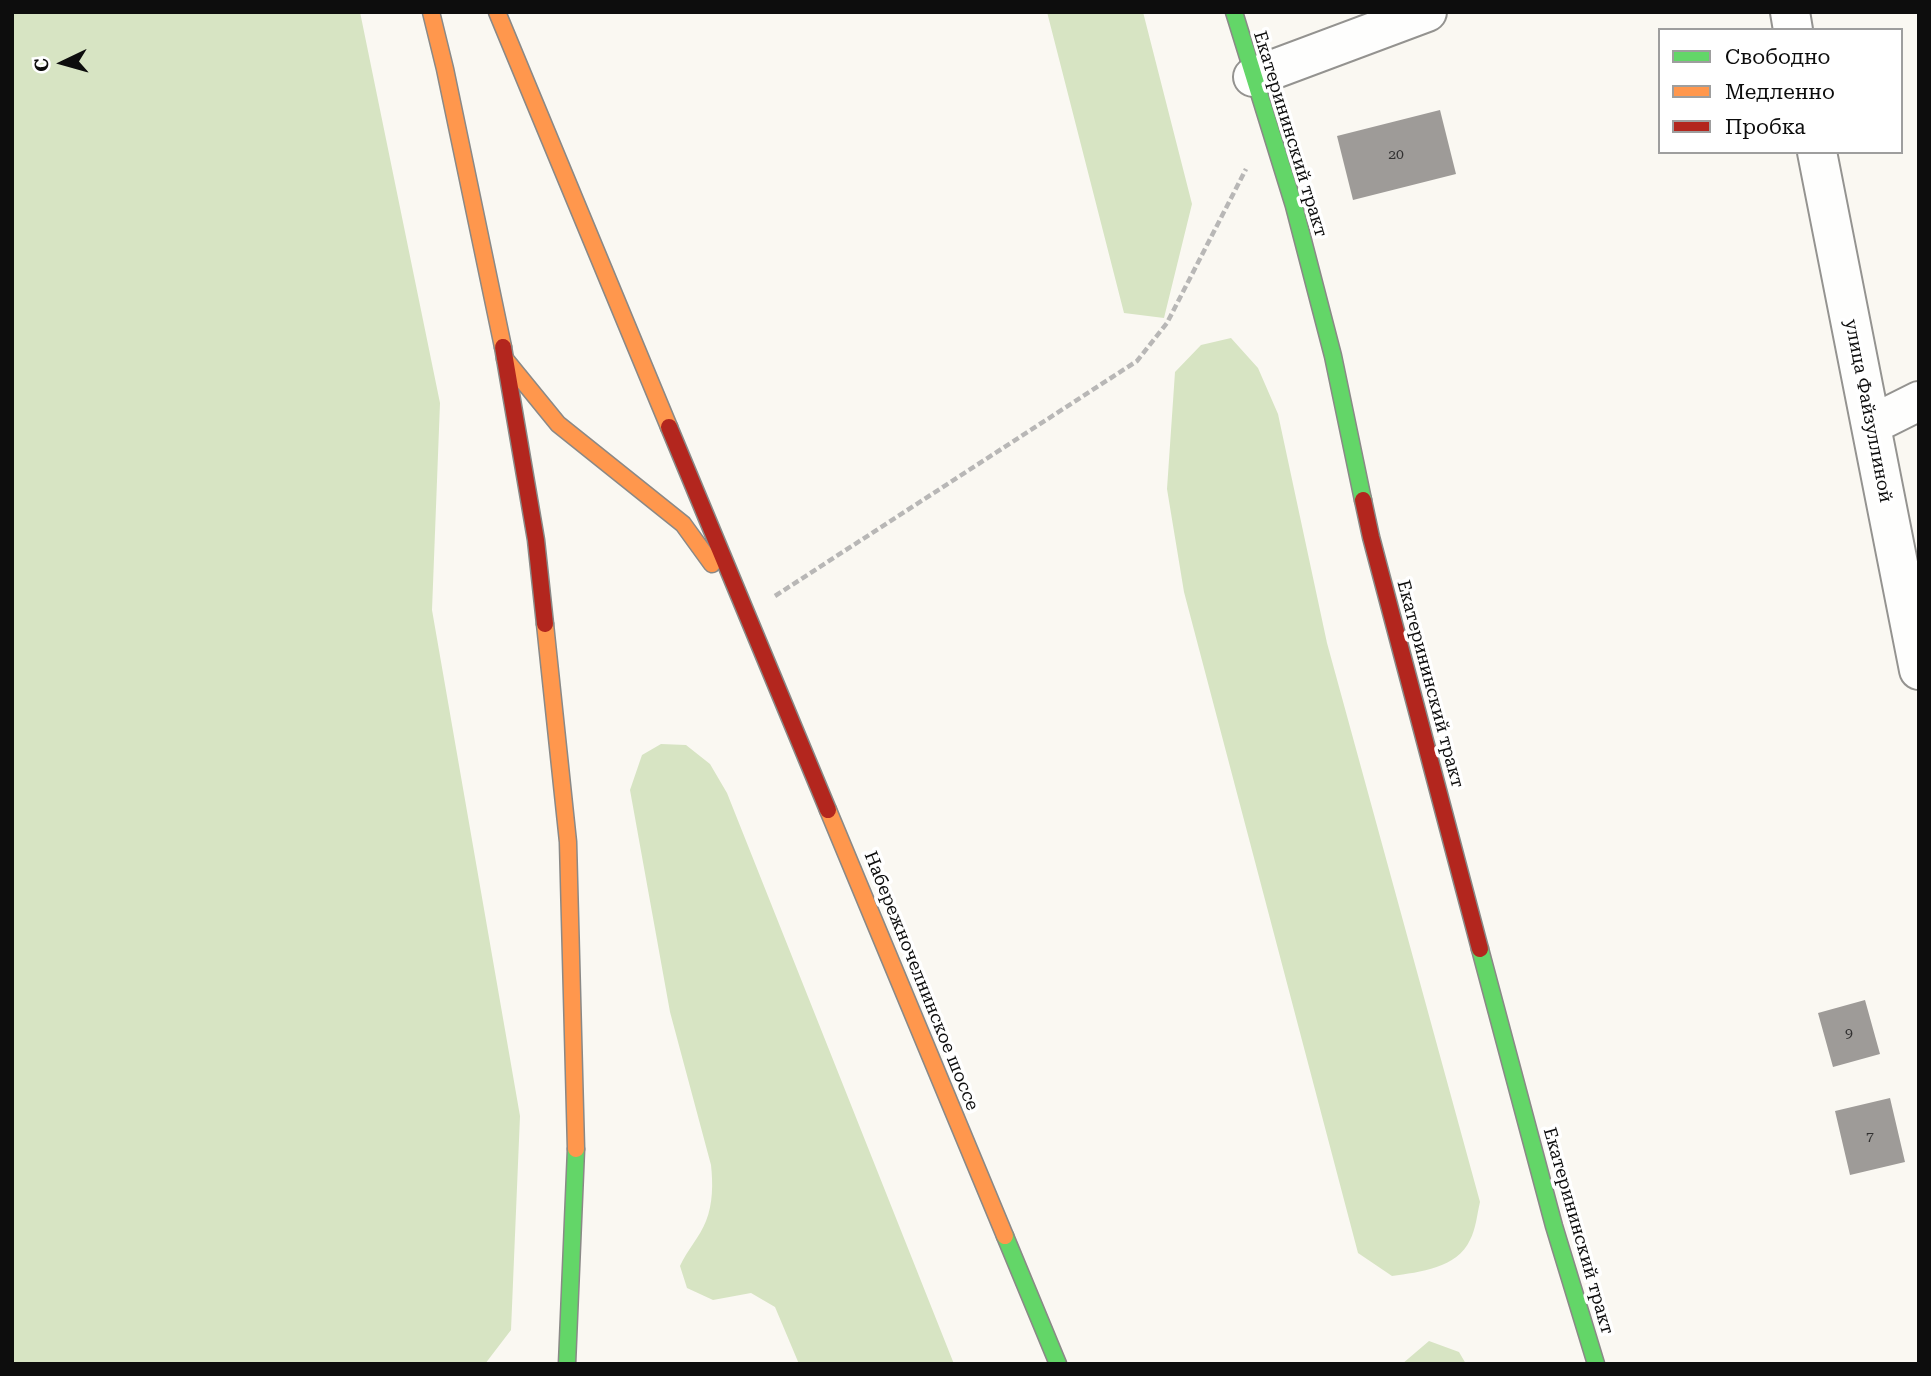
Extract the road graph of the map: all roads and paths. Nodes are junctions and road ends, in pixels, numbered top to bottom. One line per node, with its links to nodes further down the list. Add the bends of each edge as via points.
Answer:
1 (431, 12): 8 (main road)
2 (497, 12): 11 (main road)
3 (1234, 12): 5 (main road, Екатерининский тракт)
4 (1427, 12): 5 (street)
5 (1252, 78): 15 (main road, Екатерининский тракт, via 1294,206 1333,356 1371,537 1554,1226)
6 (1817, 154): 10 (street, улица Файзуллиной)
7 (1248, 165): 11 (path, via 1167,323 1137,361)
8 (505, 359): 11 (main road, via 558,425 683,524); 13 (main road, via 536,540 568,842 576,1149)
9 (1919, 401): 10 (street)
10 (1871, 425): 12 (street, улица Файзуллиной)
11 (748, 614): 14 (main road, Набережночелнинское шоссе)
12 (1919, 670)
13 (567, 1364)
14 (1058, 1364)
15 (1596, 1364)

